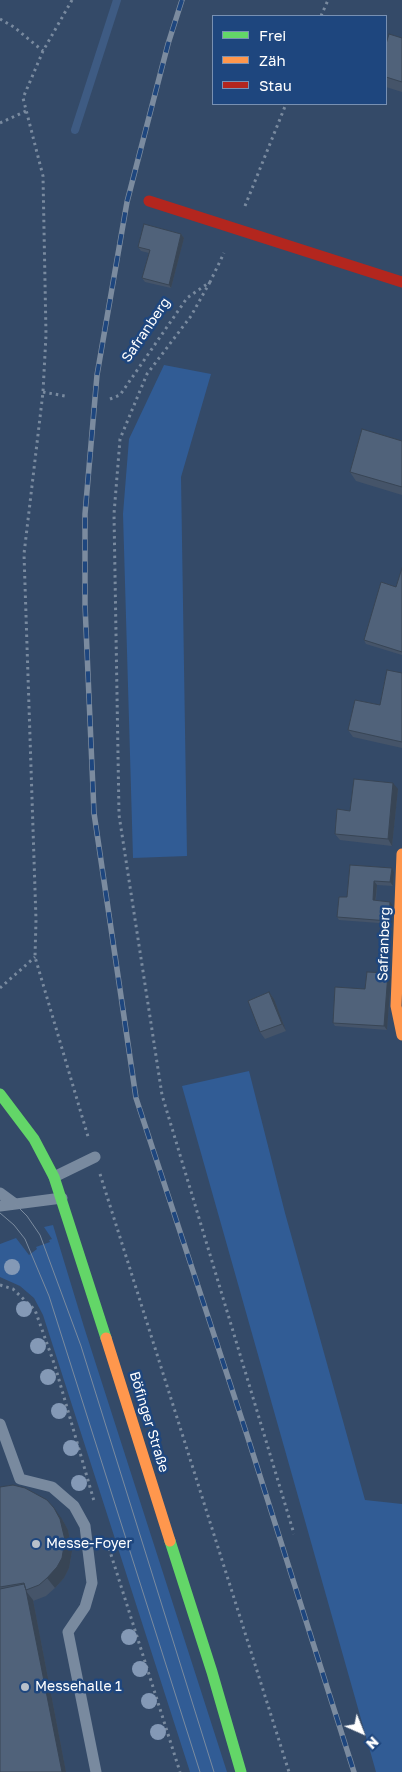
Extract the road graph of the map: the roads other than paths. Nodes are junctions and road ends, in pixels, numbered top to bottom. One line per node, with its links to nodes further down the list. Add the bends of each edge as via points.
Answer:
1 (149, 201): 2 (street)
2 (402, 282)
3 (402, 854): 4 (street, Safranberg, via 396,1006)
4 (402, 1035)
5 (0, 1094): 7 (street, Böfinger Straße, via 34,1139)
6 (94, 1157): 7 (lane)
7 (54, 1177): 9 (street, Böfinger Straße)
8 (0, 1193): 10 (lane)
9 (62, 1198): 10 (lane); 14 (street, Böfinger Straße)
10 (15, 1204): 11 (lane)
11 (0, 1206)
12 (0, 1424): 13 (lane, via 20,1479 52,1487 74,1506 85,1526 92,1583 85,1607 68,1632)
13 (96, 1772)
14 (241, 1772)

